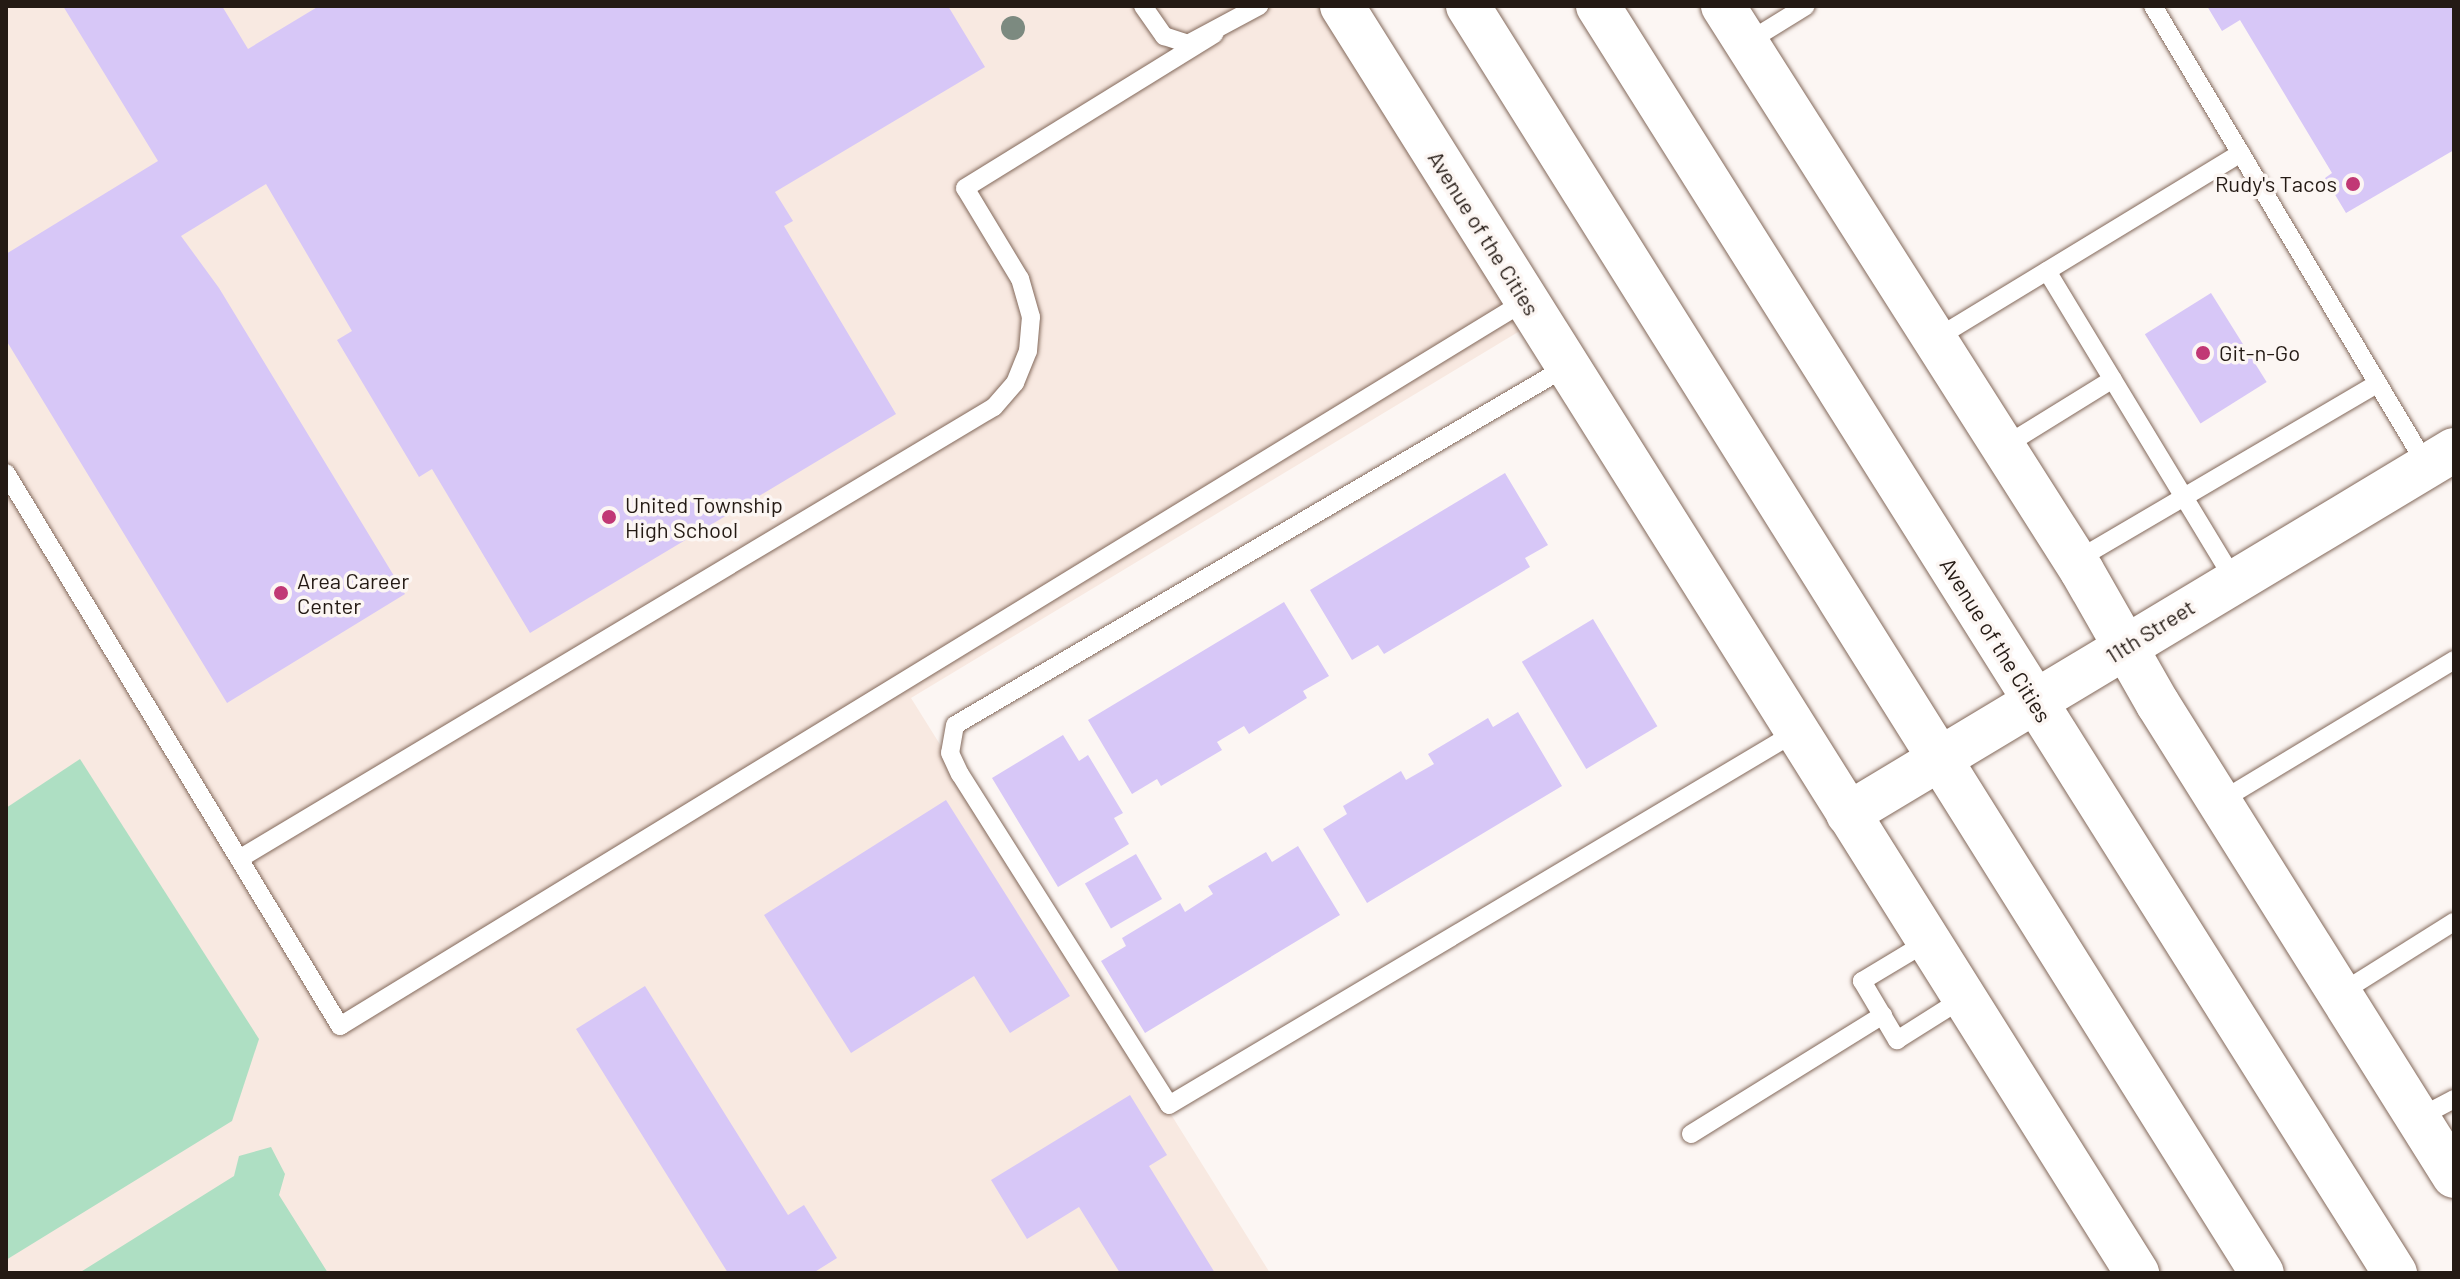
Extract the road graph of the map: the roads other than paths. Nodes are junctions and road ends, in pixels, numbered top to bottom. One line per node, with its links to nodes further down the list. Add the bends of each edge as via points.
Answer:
1 (1143, 6): 9 (lane, via 1164,36 1188,44)
2 (1259, 6): 9 (lane)
3 (1342, 6): 13 (street, Avenue of the Cities)
4 (1468, 6): 28 (street)
5 (1598, 6): 26 (street, Avenue of the Cities)
6 (1723, 6): 10 (street)
7 (1806, 6): 10 (lane)
8 (2153, 6): 11 (lane)
9 (1214, 34): 31 (lane, via 965,188 1020,279 1031,317 1028,351 1015,383 994,407)
10 (1746, 43): 14 (street)
11 (2241, 153): 12 (lane); 17 (lane)
12 (2047, 271): 14 (lane); 16 (lane)
13 (1527, 300): 15 (street, Avenue of the Cities); 31 (lane, via 340,1026)
14 (1935, 339): 18 (street)
15 (1568, 366): 27 (street, Avenue of the Cities); 27 (lane, via 955,725 950,753 960,774 1169,1105)
16 (2113, 379): 18 (lane); 21 (lane)
17 (2378, 383): 19 (lane); 21 (lane)
18 (2003, 447): 22 (street)
19 (2441, 458): 23 (street, 11th Street)
20 (6, 473): 31 (lane)
21 (2185, 498): 22 (lane); 23 (lane)
22 (2075, 561): 24 (street)
23 (2234, 580): 24 (street, 11th Street)
24 (2125, 646): 26 (street, 11th Street); 29 (street)
25 (2454, 660): 29 (lane)
26 (2035, 702): 28 (street, 11th Street); 42 (street, Avenue of the Cities)
27 (1796, 732): 30 (street, Avenue of the Cities)
28 (1940, 758): 30 (street, 11th Street); 41 (street)
29 (2219, 802): 34 (street)
30 (1848, 814): 33 (street, Avenue of the Cities)
31 (239, 859)
32 (2454, 922): 34 (lane)
33 (1927, 942): 35 (street, Avenue of the Cities); 36 (lane, via 1862,981)
34 (2339, 994): 37 (street)
35 (1962, 999): 36 (lane, via 1897,1040); 40 (street, Avenue of the Cities)
36 (1883, 1015): 38 (lane)
37 (2436, 1109): 39 (street)
38 (1691, 1134)
39 (2454, 1176)
40 (2137, 1273)
41 (2262, 1273)
42 (2395, 1273)

